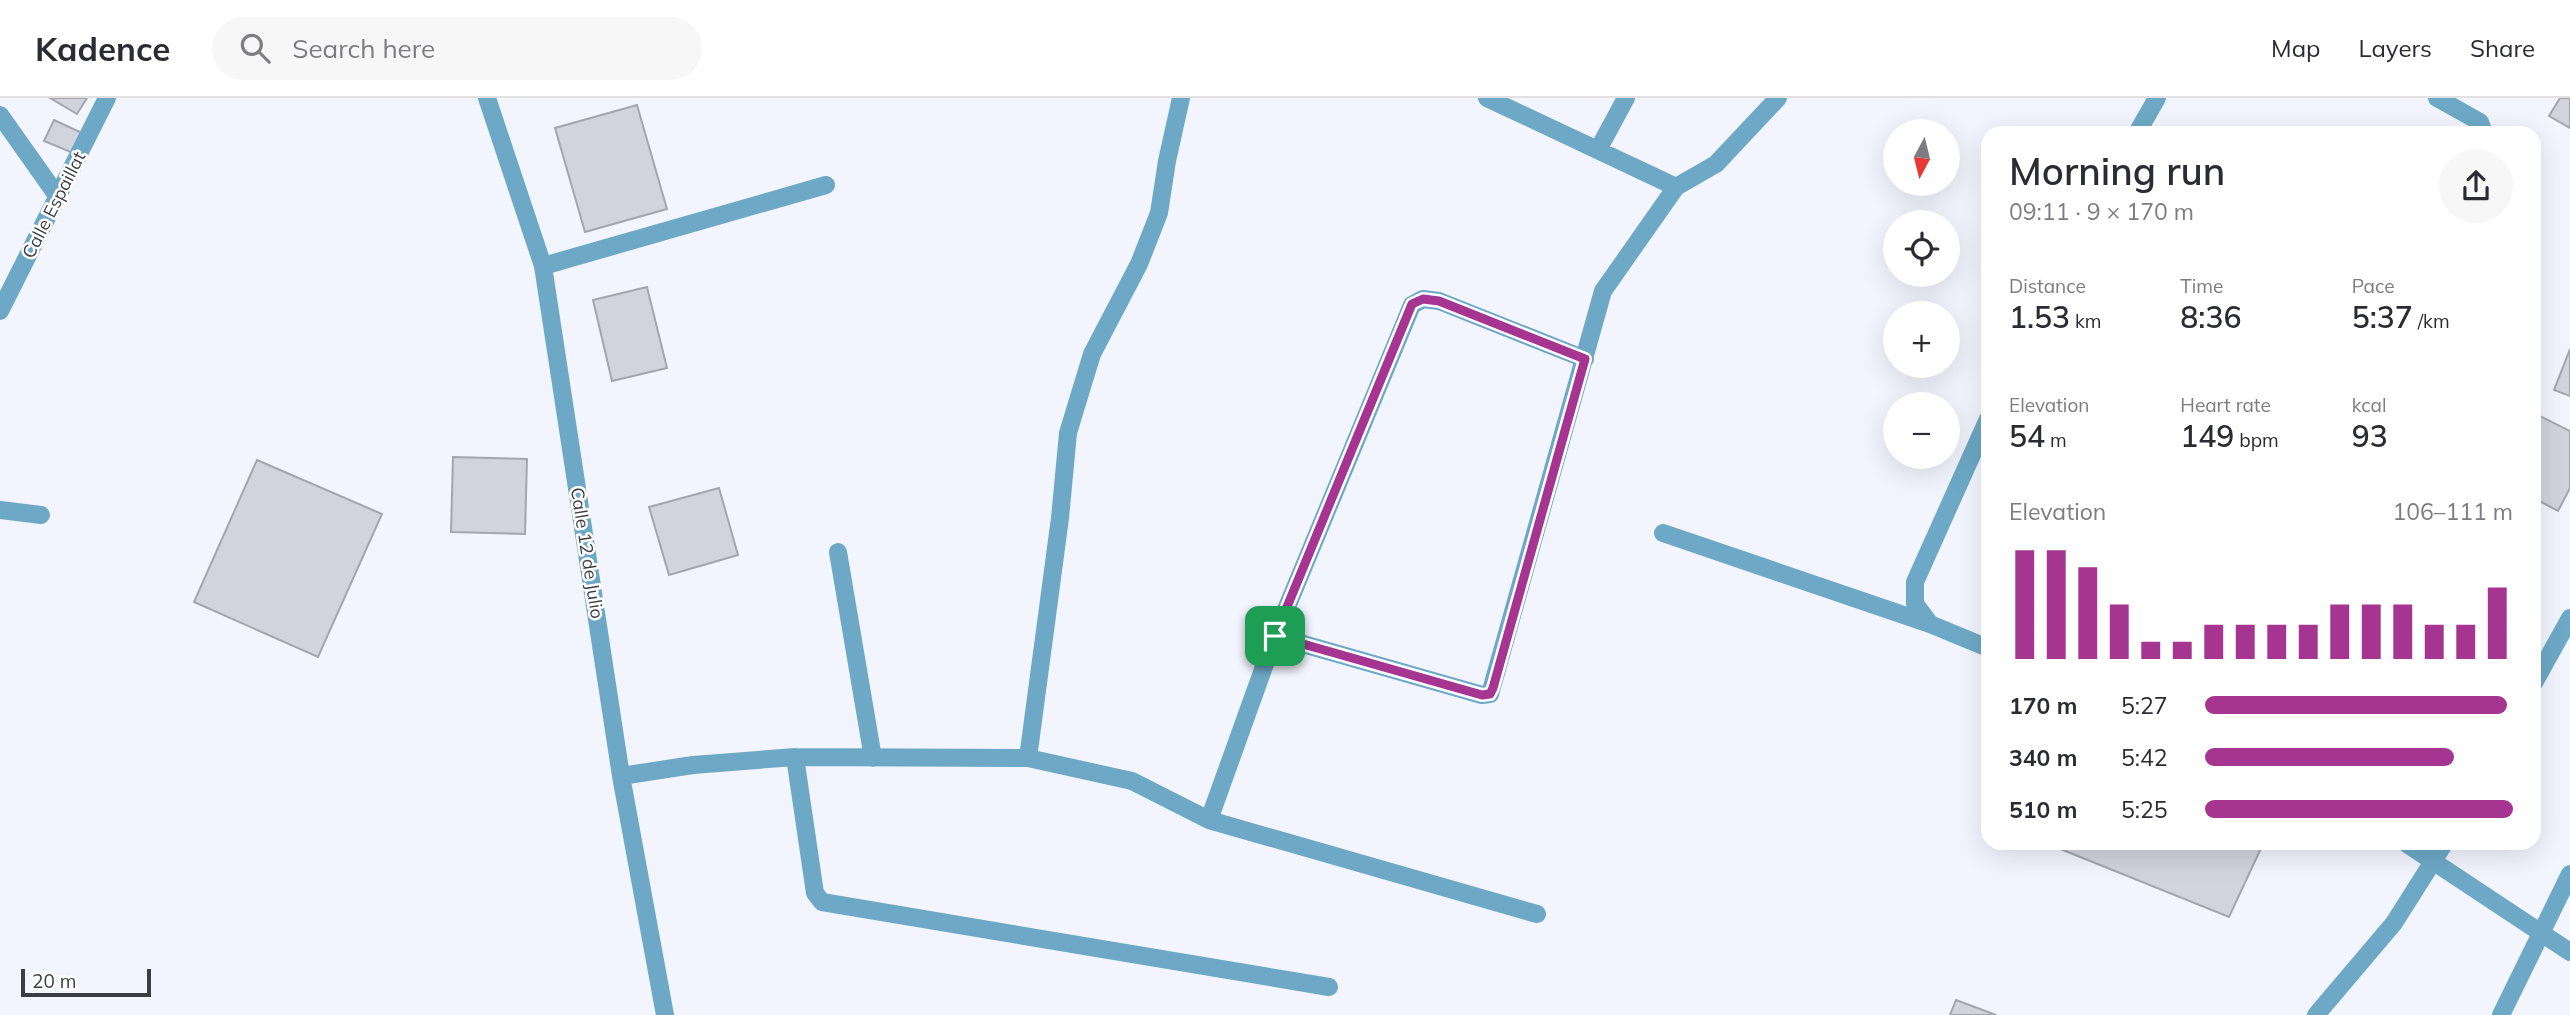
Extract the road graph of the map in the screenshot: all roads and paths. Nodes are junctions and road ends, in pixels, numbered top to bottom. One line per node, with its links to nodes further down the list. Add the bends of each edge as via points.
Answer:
1 (107, 98): 15 (street, Calle Espaillat)
2 (487, 98): 16 (street, Calle 12 de Julio)
3 (1181, 98): 31 (street, via 1159,213 1139,264 1092,354 1068,433)
4 (1487, 98): 12 (street)
5 (1626, 98): 12 (street)
6 (1778, 98): 14 (street, via 1716,164)
7 (2157, 98): 10 (street)
8 (2437, 98): 11 (street)
9 (0, 115): 15 (street)
10 (2141, 126)
11 (2481, 126)
12 (1599, 148): 14 (street)
13 (826, 185): 16 (street)
14 (1676, 187): 18 (street, via 1603,291)
15 (58, 197): 17 (street, Calle Espaillat)
16 (543, 266): 32 (street, Calle 12 de Julio)
17 (0, 311)
18 (1585, 359): 26 (street, via 1439,301 1423,299 1412,304); 26 (street, via 1490,694)
19 (1981, 434): 25 (street, via 1914,582 1915,604)
20 (0, 510): 21 (street)
21 (41, 515)
22 (1663, 533): 25 (street)
23 (838, 552): 30 (street)
24 (2570, 618): 28 (street)
25 (1930, 624): 27 (street)
26 (1275, 636): 33 (street)
27 (1981, 645)
28 (2541, 670)
29 (795, 757): 30 (street); 32 (street); 41 (street, via 815,892 822,902)
30 (873, 758): 31 (street)
31 (1028, 758): 33 (street, via 1132,781)
32 (621, 776): 42 (street, Calle 12 de Julio)
33 (1209, 820): 38 (street)
34 (2418, 850): 36 (street)
35 (2441, 850): 36 (street)
36 (2435, 860): 39 (street); 43 (street, via 2394,923)
37 (2570, 874): 39 (street)
38 (1537, 914)
39 (2541, 934): 40 (street); 44 (street)
40 (2570, 952)
41 (1329, 987)
42 (665, 1015)
43 (2316, 1015)
44 (2501, 1015)

